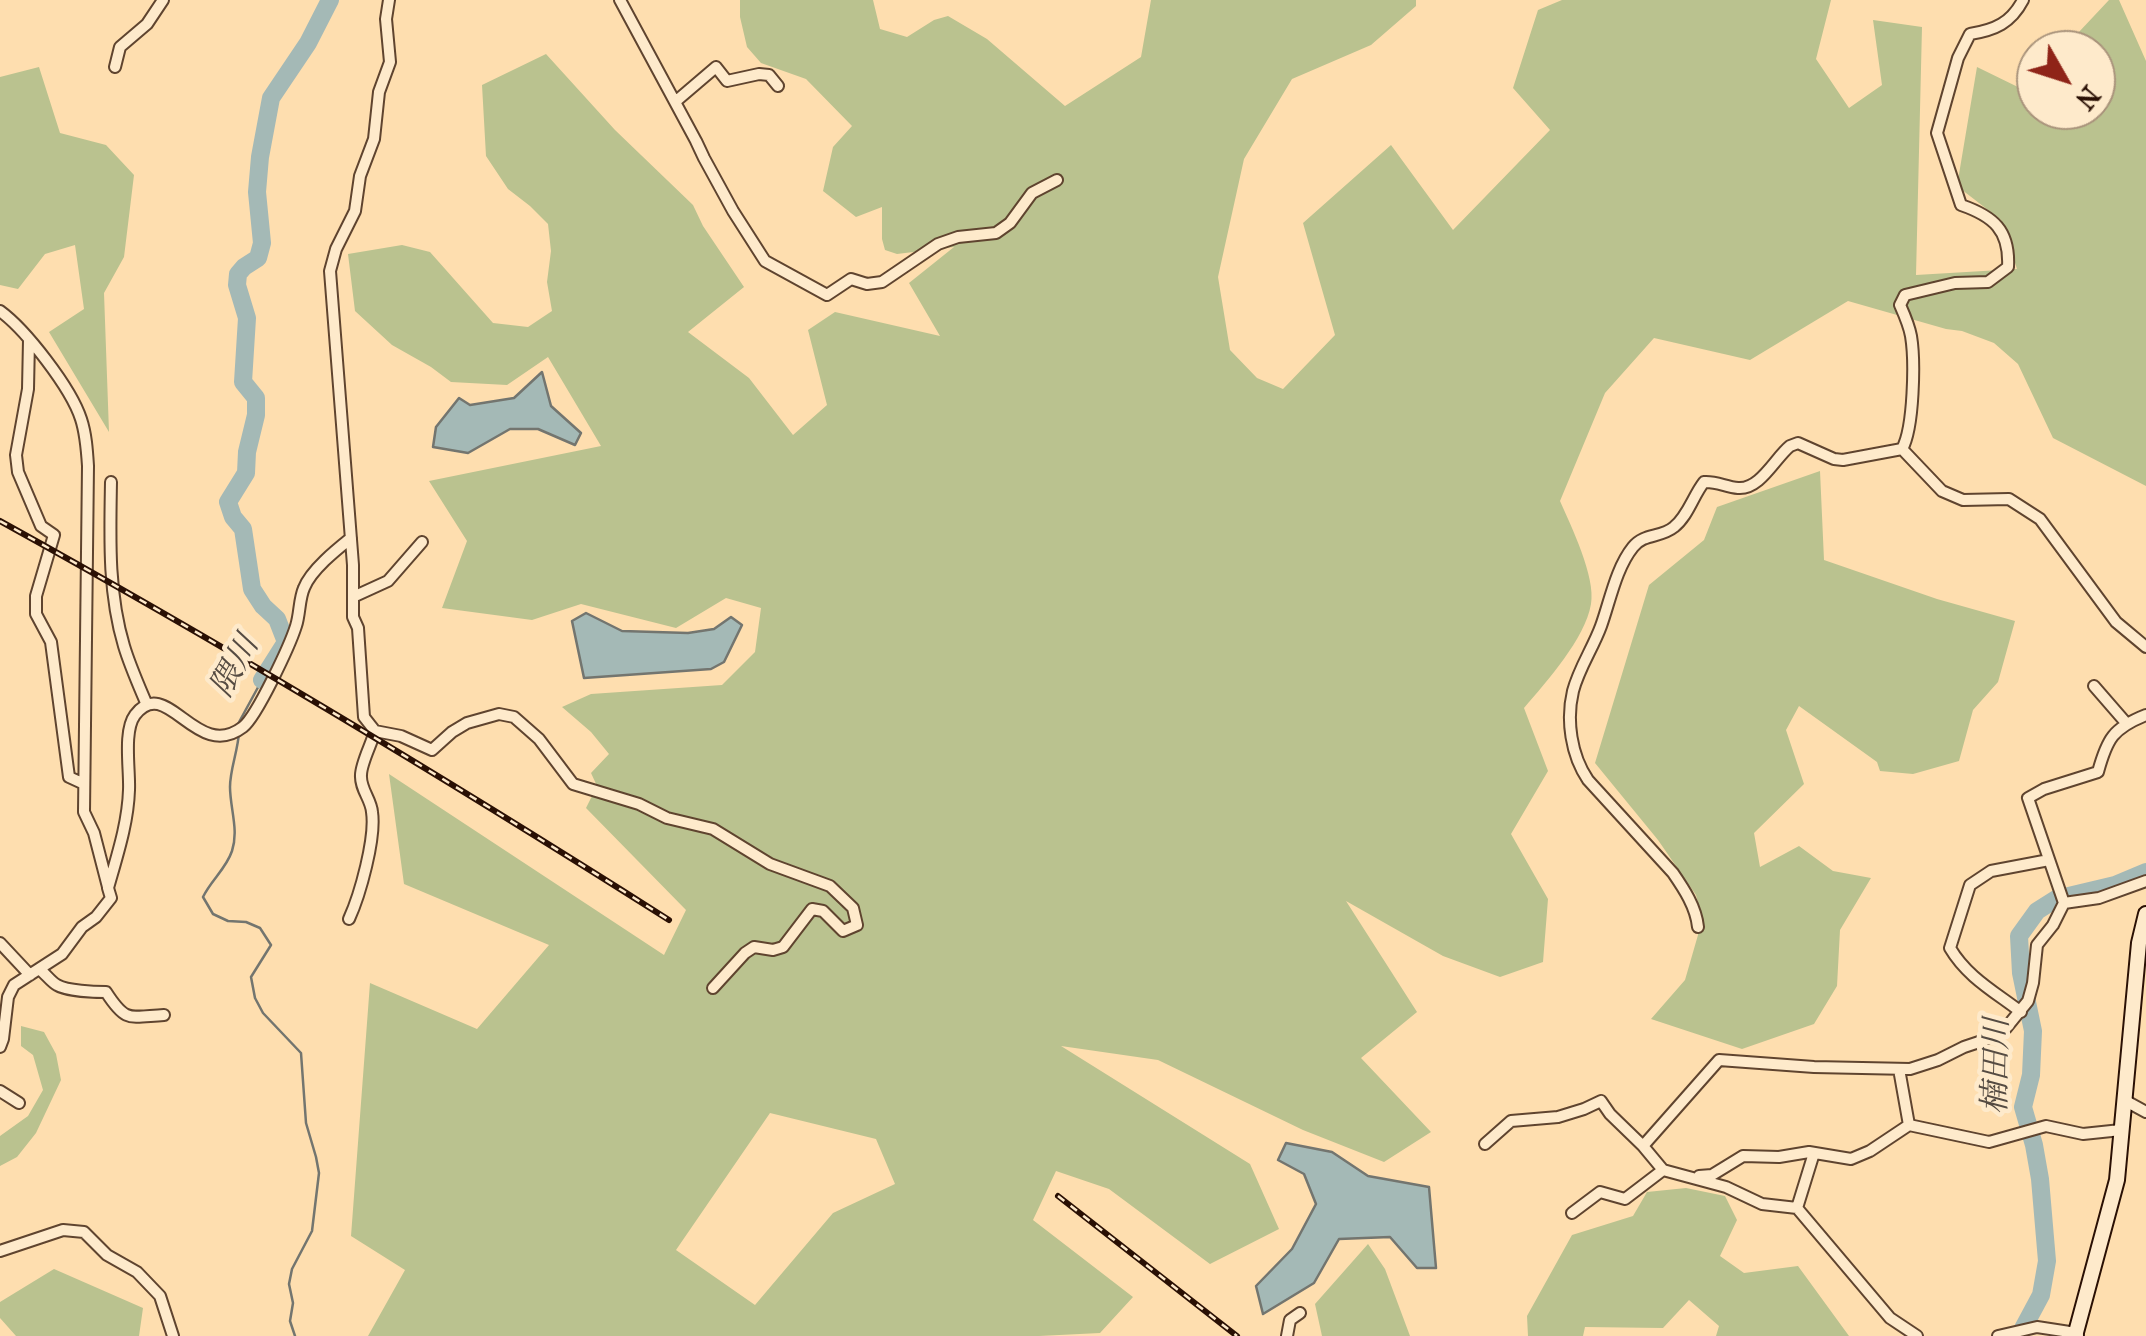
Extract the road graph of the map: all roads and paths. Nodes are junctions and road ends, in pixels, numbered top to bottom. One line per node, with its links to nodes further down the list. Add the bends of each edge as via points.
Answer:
1 (163, 0): 5 (street, via 120,47)
2 (389, 0): 13 (street, via 390,62 374,139 330,271)
3 (620, 0): 7 (street)
4 (2023, 0): 11 (street, via 1997,28 1970,34 1937,133 1961,205 1995,221 2009,251 2008,267 1988,282 1905,295 1900,304 1912,338 1912,399)
5 (115, 67)
6 (778, 86): 7 (street, via 759,74 727,81 716,67)
7 (675, 102): 8 (street, via 766,261 827,295 851,279 882,282 938,244 996,233 1032,193)
8 (1057, 180)
9 (0, 311): 10 (street)
10 (29, 340): 22 (street, via 70,394 86,440); 22 (street, via 18,472 40,526 54,536 36,614 52,642 69,776)
11 (1902, 449): 16 (street, via 1942,491 1963,500 2009,499 2040,518 2116,622); 29 (street, via 1843,460 1790,446 1750,486 1704,482 1676,525 1640,540 1626,557 1574,690 1574,754 1588,780 1673,874)
12 (111, 482): 18 (street, via 117,616)
13 (351, 538): 15 (street); 18 (street, via 304,587 290,644 245,726 217,738 164,704)
14 (422, 542): 15 (street, via 388,581)
15 (353, 597): 21 (street, via 364,716)
16 (2146, 647)
17 (2094, 686): 20 (street)
18 (146, 705): 25 (street, via 130,726 127,819)
19 (2146, 714): 20 (street)
20 (2126, 724): 23 (street, via 2106,744 2098,772 2028,798)
21 (375, 730): 28 (street, via 360,773 372,811 370,844); 32 (street, via 432,750 467,722 514,717 573,784 713,829 770,864 830,886 853,908 857,924 843,931 812,909 783,947 745,953)
22 (82, 783): 25 (street, via 84,812)
23 (2048, 860): 26 (street); 33 (street, via 1991,872 1970,885 1950,948 1980,983)
24 (2146, 881): 26 (street, via 2098,898)
25 (108, 888): 31 (street, via 111,898 96,917)
26 (2062, 898): 33 (street, via 2037,945 2031,992)
27 (2146, 914): 35 (street)
28 (350, 919)
29 (1698, 927)
30 (0, 943): 31 (street)
31 (35, 972): 34 (street, via 57,985 106,992 126,1017); 37 (street, via 8,997)
32 (713, 988)
33 (2021, 1012): 38 (street, via 1996,1035)
34 (164, 1016)
35 (2132, 1029): 36 (street); 40 (street)
36 (2146, 1038)
37 (0, 1048)
38 (1899, 1070): 43 (street); 46 (street, via 1719,1060)
39 (0, 1091): 41 (street)
40 (2124, 1100): 42 (street); 44 (street)
41 (19, 1104)
42 (2146, 1112)
43 (1909, 1125): 44 (street, via 1989,1142 2046,1126 2083,1134); 47 (street, via 1851,1160)
44 (2121, 1130): 54 (street, via 2117,1180)
45 (1485, 1144): 46 (street, via 1511,1121 1558,1118 1600,1101)
46 (1643, 1146): 48 (street)
47 (1814, 1153): 49 (street, via 1743,1156 1712,1175); 50 (street)
48 (1663, 1170): 49 (street); 51 (street, via 1625,1199 1600,1192)
49 (1688, 1176): 50 (street, via 1762,1204)
50 (1797, 1208): 57 (street, via 1890,1318)
51 (1572, 1214)
52 (0, 1251): 55 (street, via 63,1230 84,1232 160,1296)
53 (1300, 1313): 56 (street, via 1290,1320)
54 (2076, 1335): 58 (street, via 2037,1328)
55 (174, 1336)
56 (1287, 1336)
57 (1917, 1336)
58 (1998, 1336)

